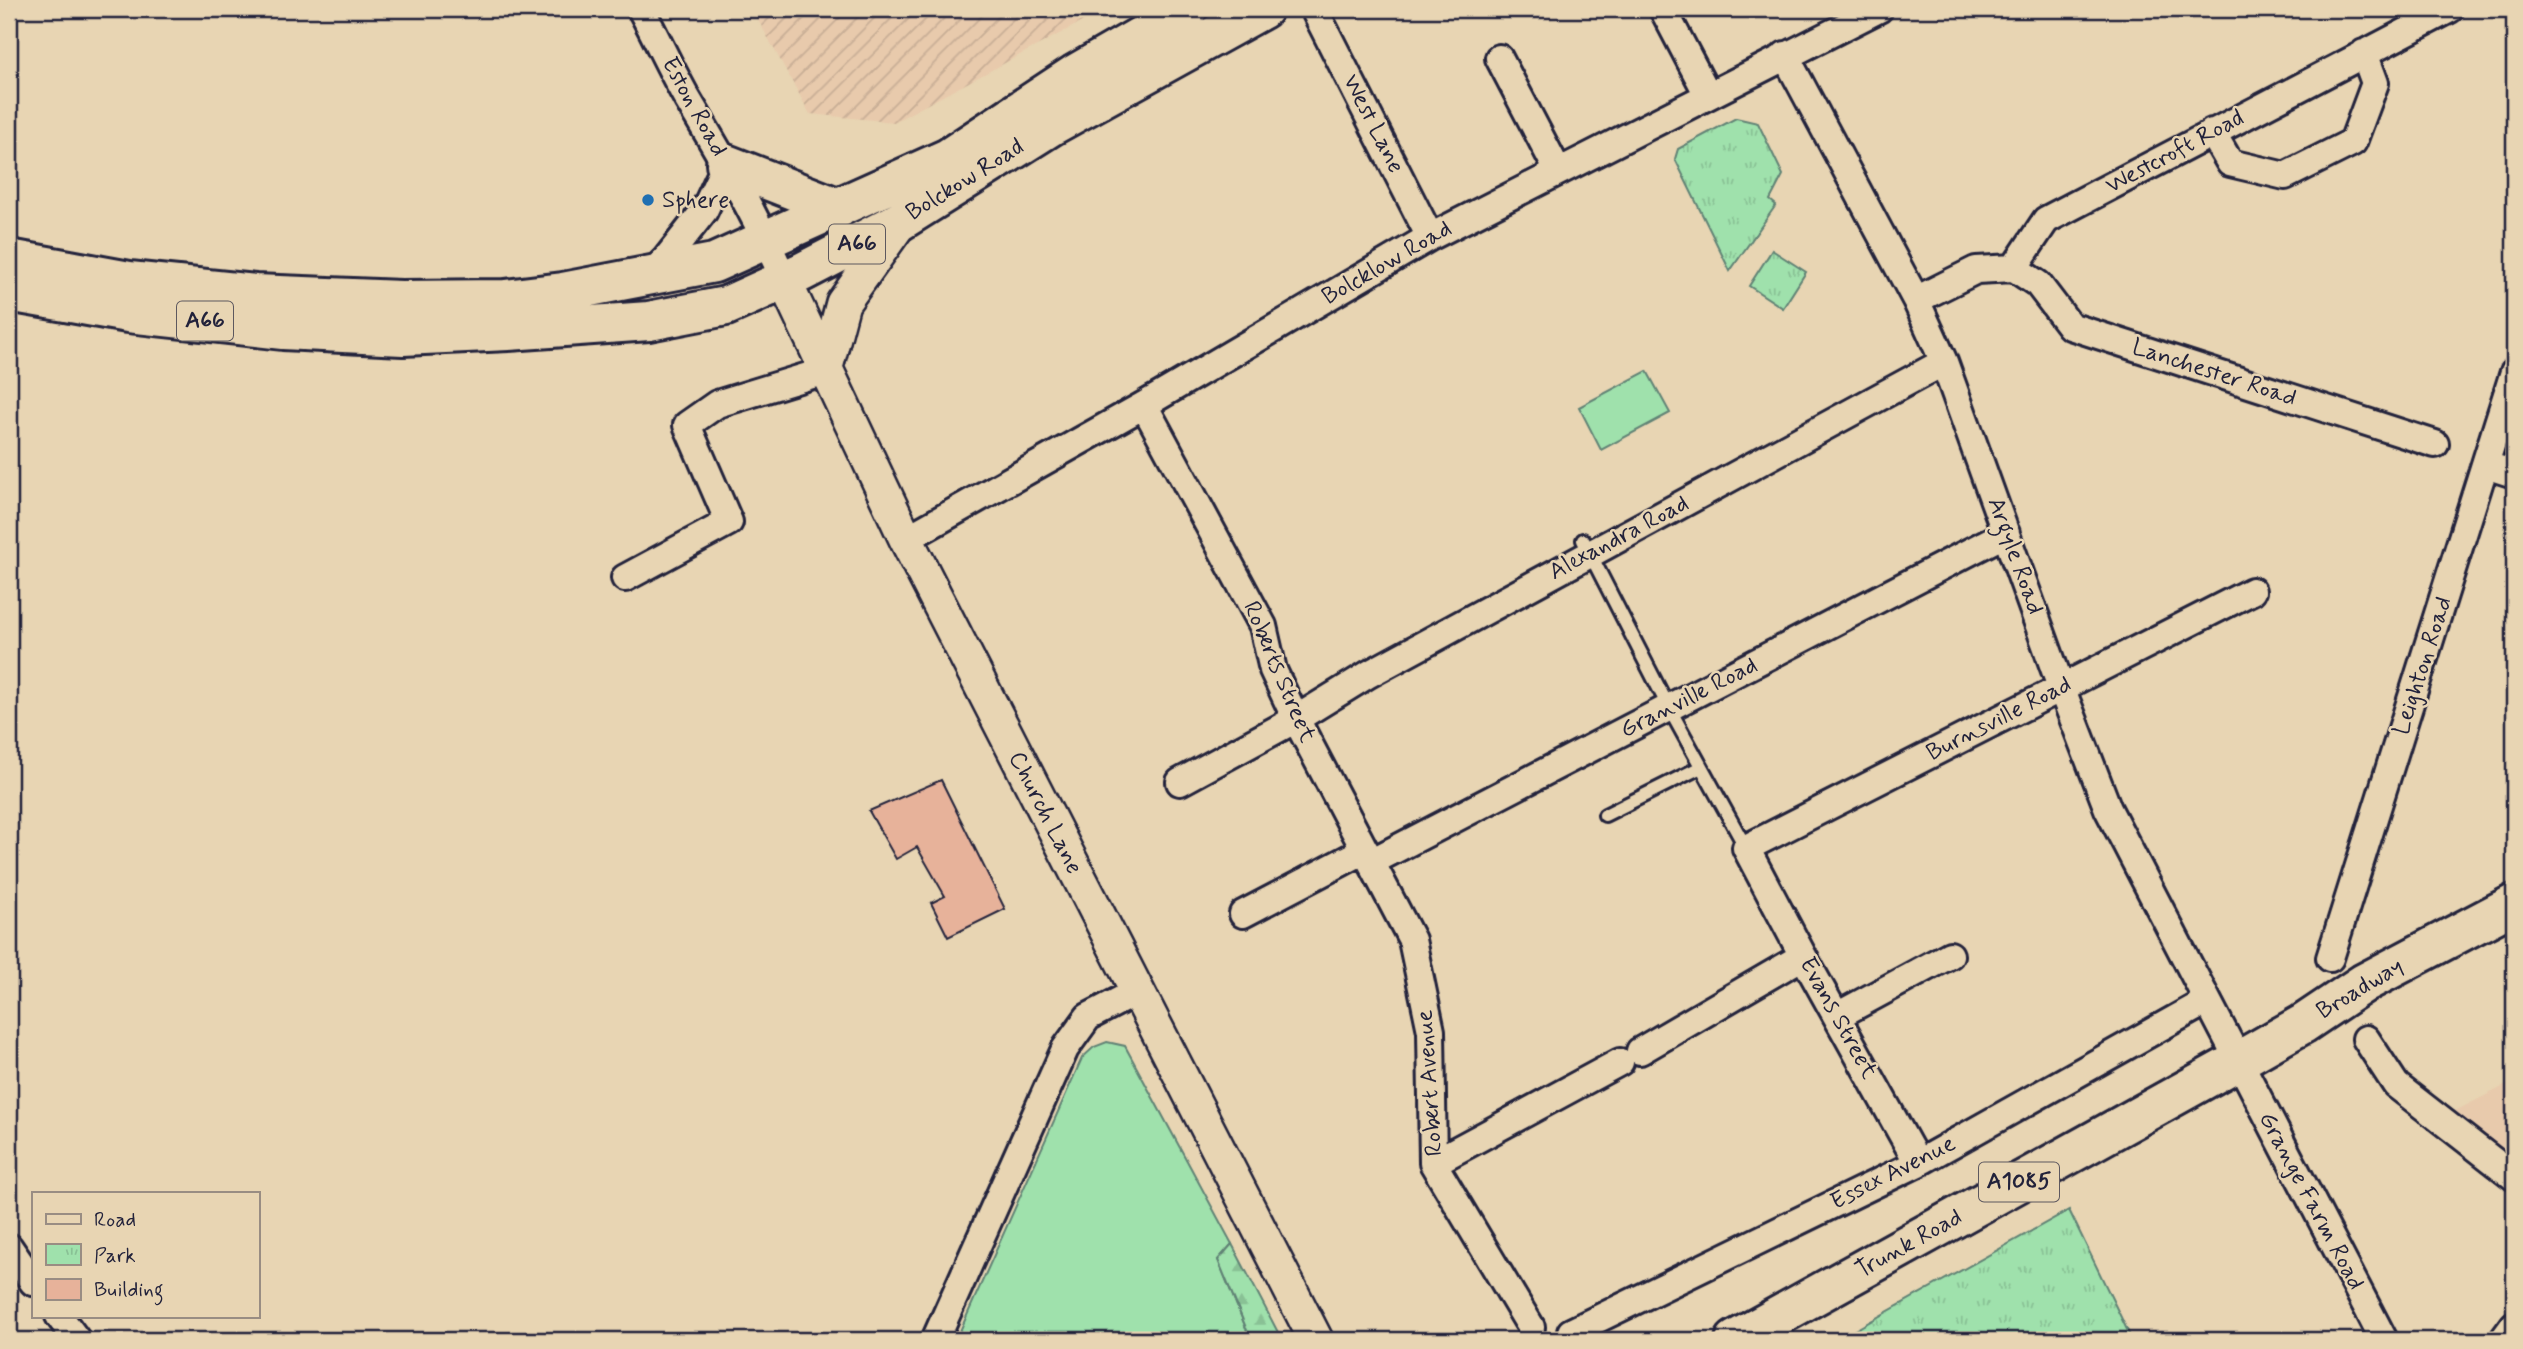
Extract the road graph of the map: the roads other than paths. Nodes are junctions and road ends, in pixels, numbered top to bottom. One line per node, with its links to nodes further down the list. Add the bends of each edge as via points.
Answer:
1 (641, 9): 13 (street, Eston Road)
2 (1188, 9): 15 (main road, Bolckow Road / A66, via 1074,74 948,158)
3 (1263, 9): 16 (main road, Bolckow Road / A66, via 1053,125)
4 (1663, 9): 11 (street)
5 (1879, 9): 9 (street, Bolcklow Road)
6 (2450, 9): 8 (street, Westcroft Road)
7 (1315, 11): 17 (street, West Lane)
8 (2364, 53): 12 (street, Westcroft Road); 12 (street, via 2375,83 2353,142 2285,176 2230,163)
9 (1785, 55): 11 (street, Bolcklow Road); 24 (street, Argyle Road)
10 (1499, 58): 14 (street)
11 (1708, 95): 14 (street, Bolcklow Road)
12 (2212, 132): 20 (street, Westcroft Road, via 2046,220)
13 (726, 163): 15 (main road); 18 (street, Eston Road); 21 (street, via 704,211)
14 (1558, 171): 17 (street, Bolcklow Road)
15 (839, 208): 18 (main road, A66)
16 (902, 220): 22 (main road, Bolckow Road / A66); 26 (street, via 843,303)
17 (1430, 237): 28 (street, Bolcklow Road)
18 (767, 240): 21 (main road, A66, via 714,263); 22 (street, Eston Road)
19 (9, 260): 21 (main road, A66, via 129,281 255,294 401,300 505,299)
20 (2014, 268): 24 (street, via 1976,270); 29 (street, Lanchester Road, via 2038,284 2070,326)
21 (650, 275)
22 (784, 280): 23 (main road, Bolckow Road / A66, via 726,306 649,321 403,336 283,330 128,313); 26 (street, Church Lane)
23 (9, 292)
24 (1916, 300): 25 (street, Argyle Road)
25 (1944, 362): 32 (street, Argyle Road); 34 (street, Alexandra Road)
26 (825, 371): 33 (street, Church Lane); 35 (street, via 717,404 687,425 729,522)
27 (2514, 372): 30 (street, Leighton Road)
28 (1144, 405): 33 (street, Bolcklow Road); 39 (street, Roberts Street, via 1264,626 1273,670)
29 (2435, 444)
30 (2486, 466): 31 (street); 51 (street, Leighton Road)
31 (2514, 474)
32 (2006, 533): 37 (street, Argyle Road); 38 (street, Granville Road)
33 (906, 539): 52 (street, Church Lane)
34 (1587, 547): 38 (lane); 39 (street, Alexandra Road)
35 (625, 578)
36 (2252, 591): 37 (street, Burnsville Road)
37 (2061, 687): 43 (street, Burnsville Road); 53 (street, Argyle Road, via 2108,809)
38 (1669, 708): 40 (lane); 44 (street, Granville Road)
39 (1296, 719): 41 (street, Alexandra Road); 44 (street, Roberts Street)
40 (1701, 767): 42 (lane); 43 (lane)
41 (1180, 782)
42 (1605, 815)
43 (1746, 848): 50 (street, Evans Street)
44 (1368, 856): 46 (street, Granville Road); 48 (street, Roberts Street)
45 (2514, 904): 55 (main road, Broadway / A1085, via 2364,983)
46 (1243, 914)
47 (2514, 923): 55 (main road, Broadway / A1085, via 2374,996)
48 (1412, 940): 58 (street, Robert Avenue, via 1431,1031)
49 (1950, 955): 54 (street)
50 (1803, 956): 54 (street, Evans Street); 58 (street)
51 (2330, 958)
52 (1136, 992): 68 (street, via 1088,1017 1065,1049); 69 (street, Church Lane)
53 (2207, 1000): 57 (street, Argyle Road); 59 (street, Essex Avenue)
54 (1837, 1016): 59 (street, Evans Street)
55 (2303, 1024): 57 (main road, Trunk Road / A1085)
56 (2365, 1039): 60 (street, via 2396,1085)
57 (2238, 1061): 70 (main road, Trunk Road / A1085); 71 (street, Grange Farm Road)
58 (1433, 1163): 65 (street, Robert Avenue)
59 (1918, 1163): 66 (street, Essex Avenue)
60 (2514, 1177)
61 (9, 1247): 62 (street)
62 (24, 1283)
63 (60, 1318): 67 (street)
64 (2514, 1325): 72 (street)
65 (1531, 1327)
66 (1571, 1332)
67 (77, 1340)
68 (935, 1340)
69 (1316, 1340)
70 (1735, 1340)
71 (2384, 1340)
72 (2503, 1340)

